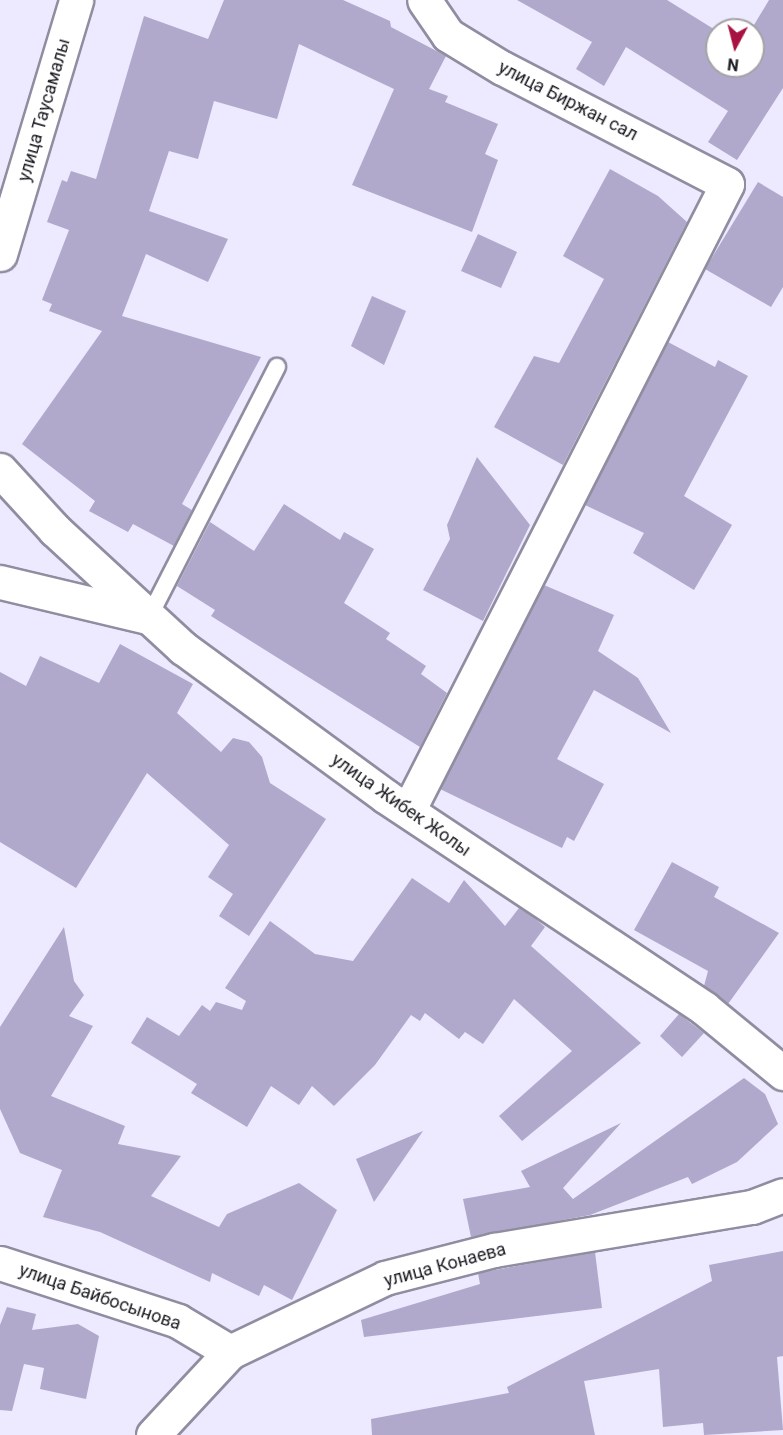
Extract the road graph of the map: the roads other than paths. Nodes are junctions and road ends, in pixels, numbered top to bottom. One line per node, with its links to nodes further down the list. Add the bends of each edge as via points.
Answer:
1 (76, 0): 3 (street, улица Таусамалы)
2 (424, 0): 8 (street, улица Биржан сал, via 448,35 502,68 727,184)
3 (0, 254)
4 (277, 367): 7 (lane)
5 (0, 470): 7 (street)
6 (0, 582): 7 (street, улица Жибек Жолы)
7 (149, 617): 8 (street, улица Жибек Жолы, via 183,648)
8 (409, 809): 9 (street, улица Жибек Жолы, via 705,1009)
9 (783, 1073)
10 (783, 1195): 12 (street, улица Конаева, via 741,1209 494,1250 385,1278)
11 (0, 1263): 12 (street, улица Байбосынова, via 178,1322)
12 (230, 1352): 13 (street, улица Конаева)
13 (153, 1435)

